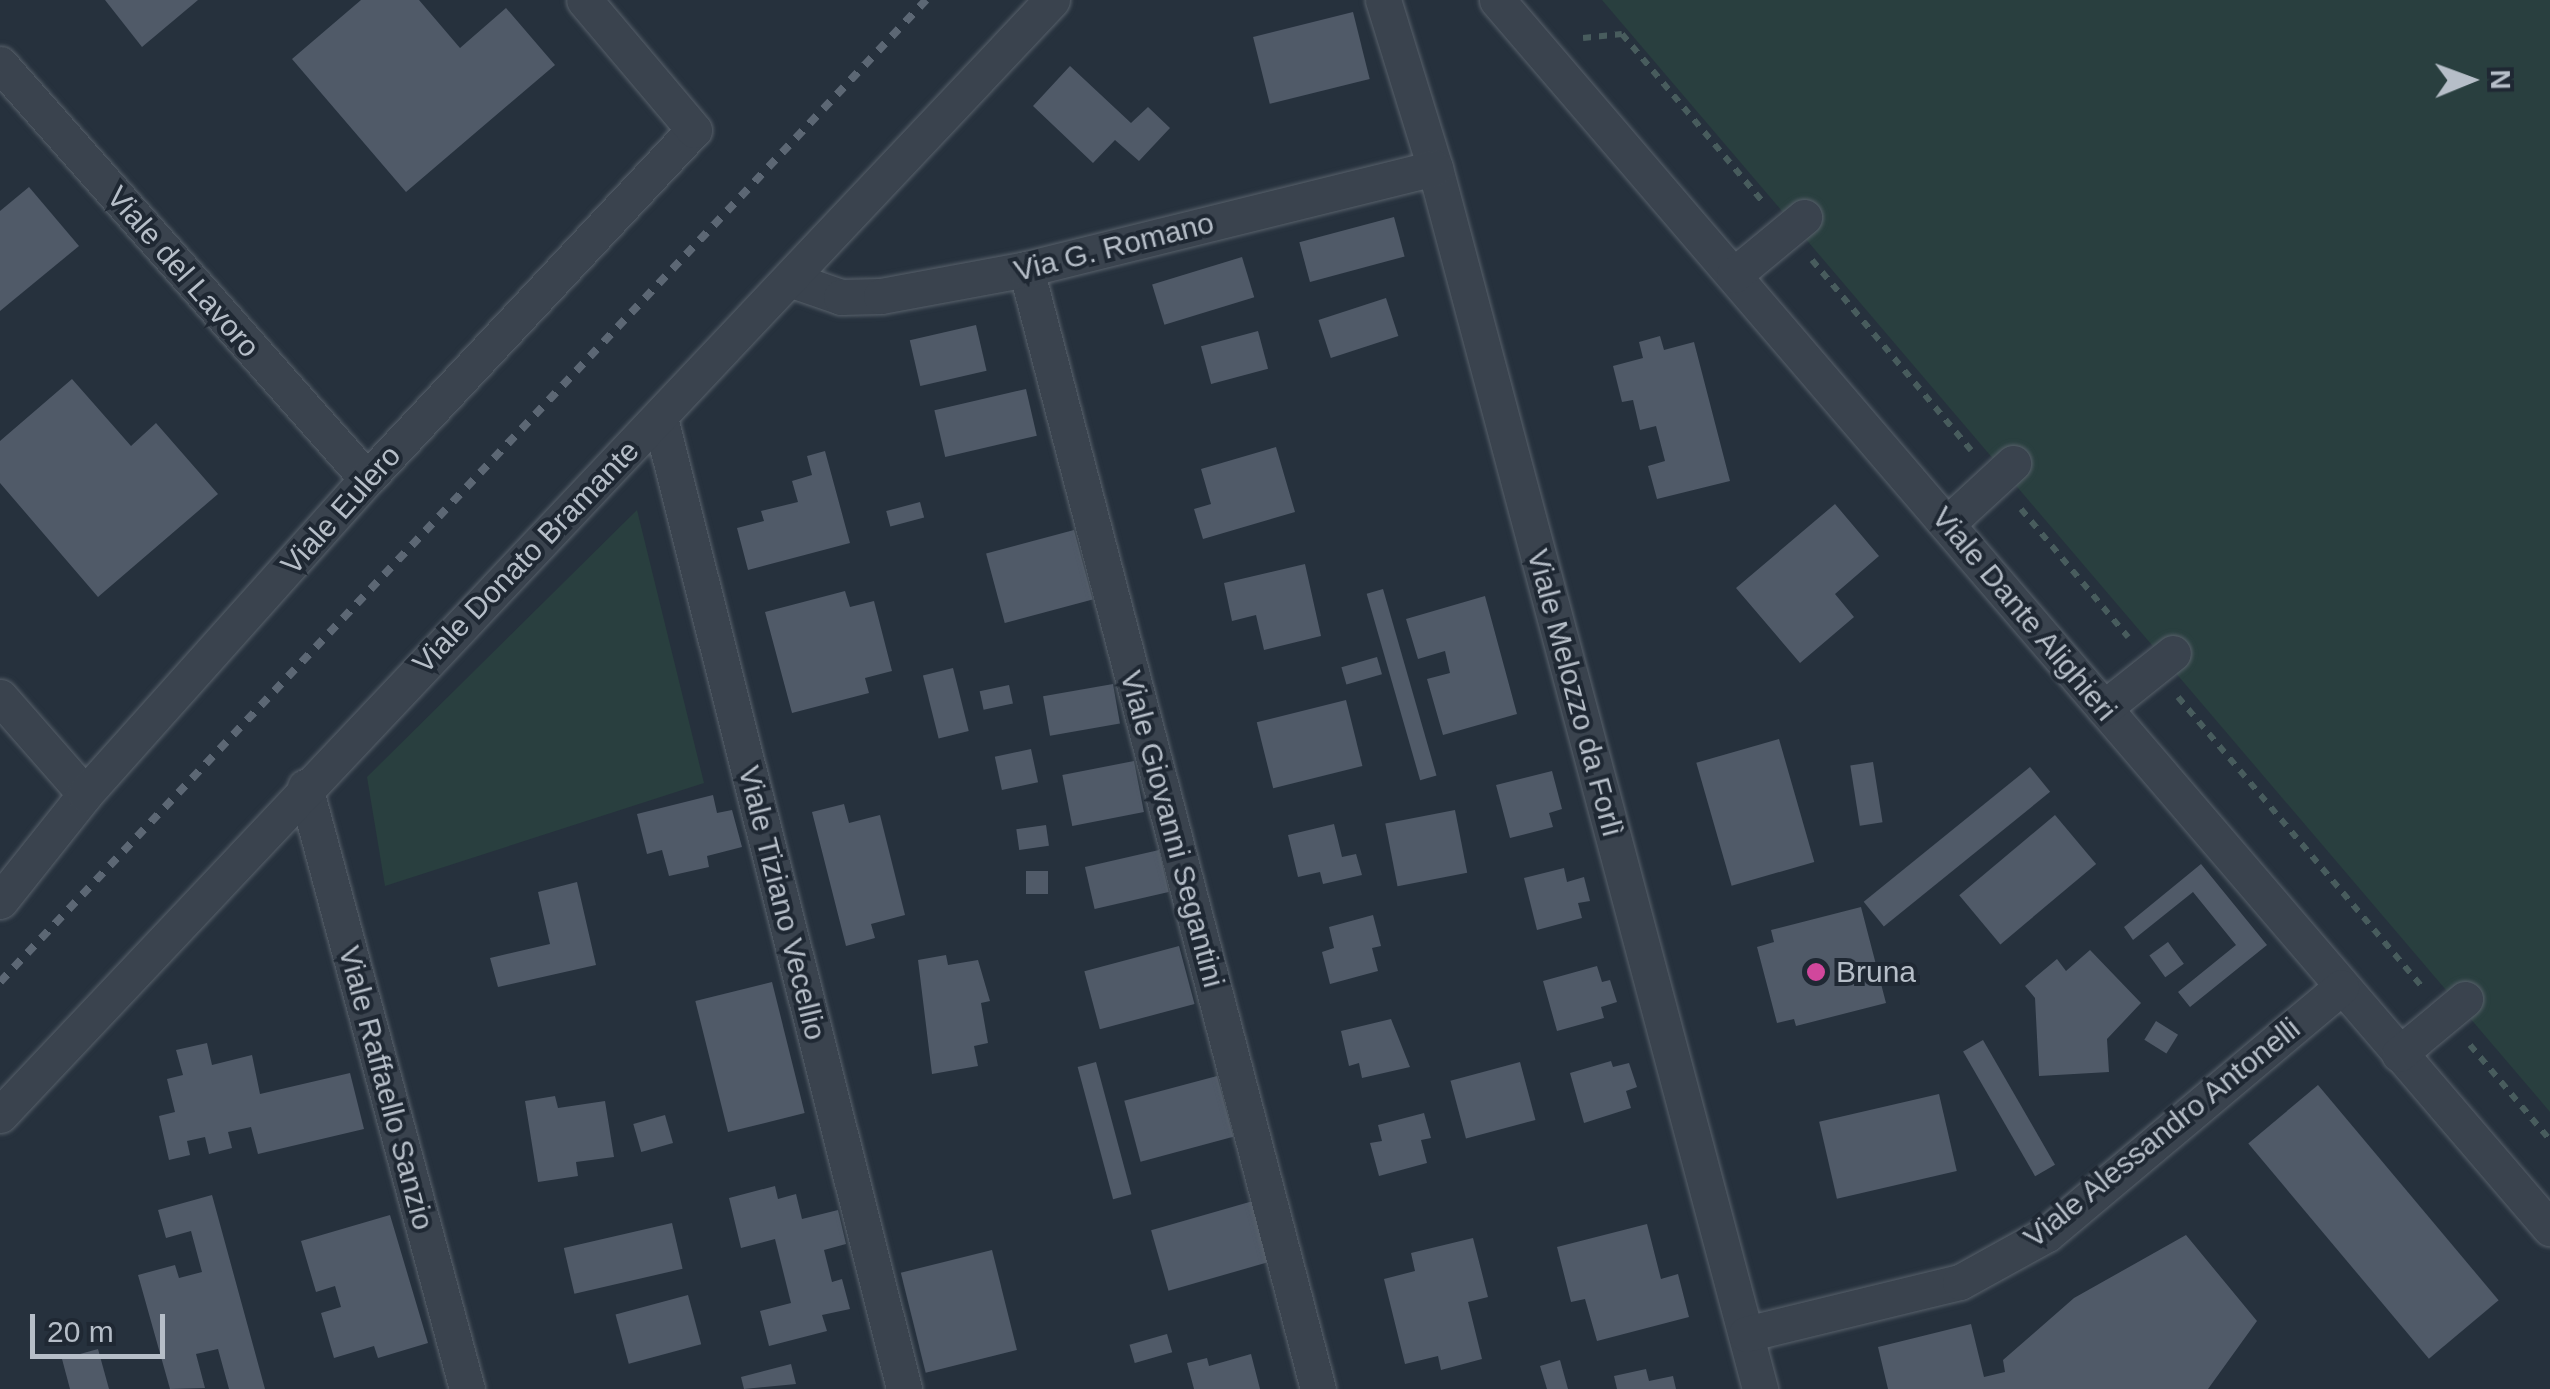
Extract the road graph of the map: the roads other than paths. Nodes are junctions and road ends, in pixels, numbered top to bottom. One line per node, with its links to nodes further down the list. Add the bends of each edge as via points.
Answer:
1 (584, 0): 13 (street, Viale Eulero, via 694,130)
2 (1052, 0): 10 (street, Viale Donato Bramante)
3 (1382, 0): 6 (street, Viale Melozzo da Forlì)
4 (1497, 0): 9 (street, Viale Dante Alighieri)
5 (0, 64): 13 (street, Viale del Lavoro)
6 (1435, 168): 8 (street, Via G. Romano); 26 (street, Viale Melozzo da Forlì)
7 (1796, 224): 9 (street)
8 (1026, 269): 10 (street, Via G. Romano, via 860,298); 29 (street, Viale Giovanni Segantini)
9 (1734, 275): 14 (street, Viale Dante Alighieri)
10 (792, 280): 11 (street, Viale Donato Bramante)
11 (660, 418): 18 (street, Viale Donato Bramante); 28 (street, Viale Tiziano Vecellio)
12 (2004, 471): 14 (street)
13 (368, 479): 19 (street, Viale Eulero)
14 (1948, 524): 17 (street, Viale Dante Alighieri)
15 (2164, 660): 17 (street)
16 (0, 697): 19 (street)
17 (2104, 708): 21 (street, Viale Dante Alighieri)
18 (305, 787): 24 (street, Viale Donato Bramante); 27 (street, Viale Raffaello Sanzio)
19 (86, 794): 20 (street, Viale Eulero)
20 (0, 902)
21 (2341, 986): 23 (street, Viale Dante Alighieri); 26 (street, Viale Alessandro Antonelli, via 2047,1234 1960,1282)
22 (2455, 1007): 23 (street)
23 (2399, 1054): 25 (street, Viale Dante Alighieri)
24 (0, 1115)
25 (2550, 1228)
26 (1746, 1334): 30 (street, Viale Melozzo da Forlì)
27 (467, 1389)
28 (904, 1389)
29 (1318, 1389)
30 (1760, 1389)

